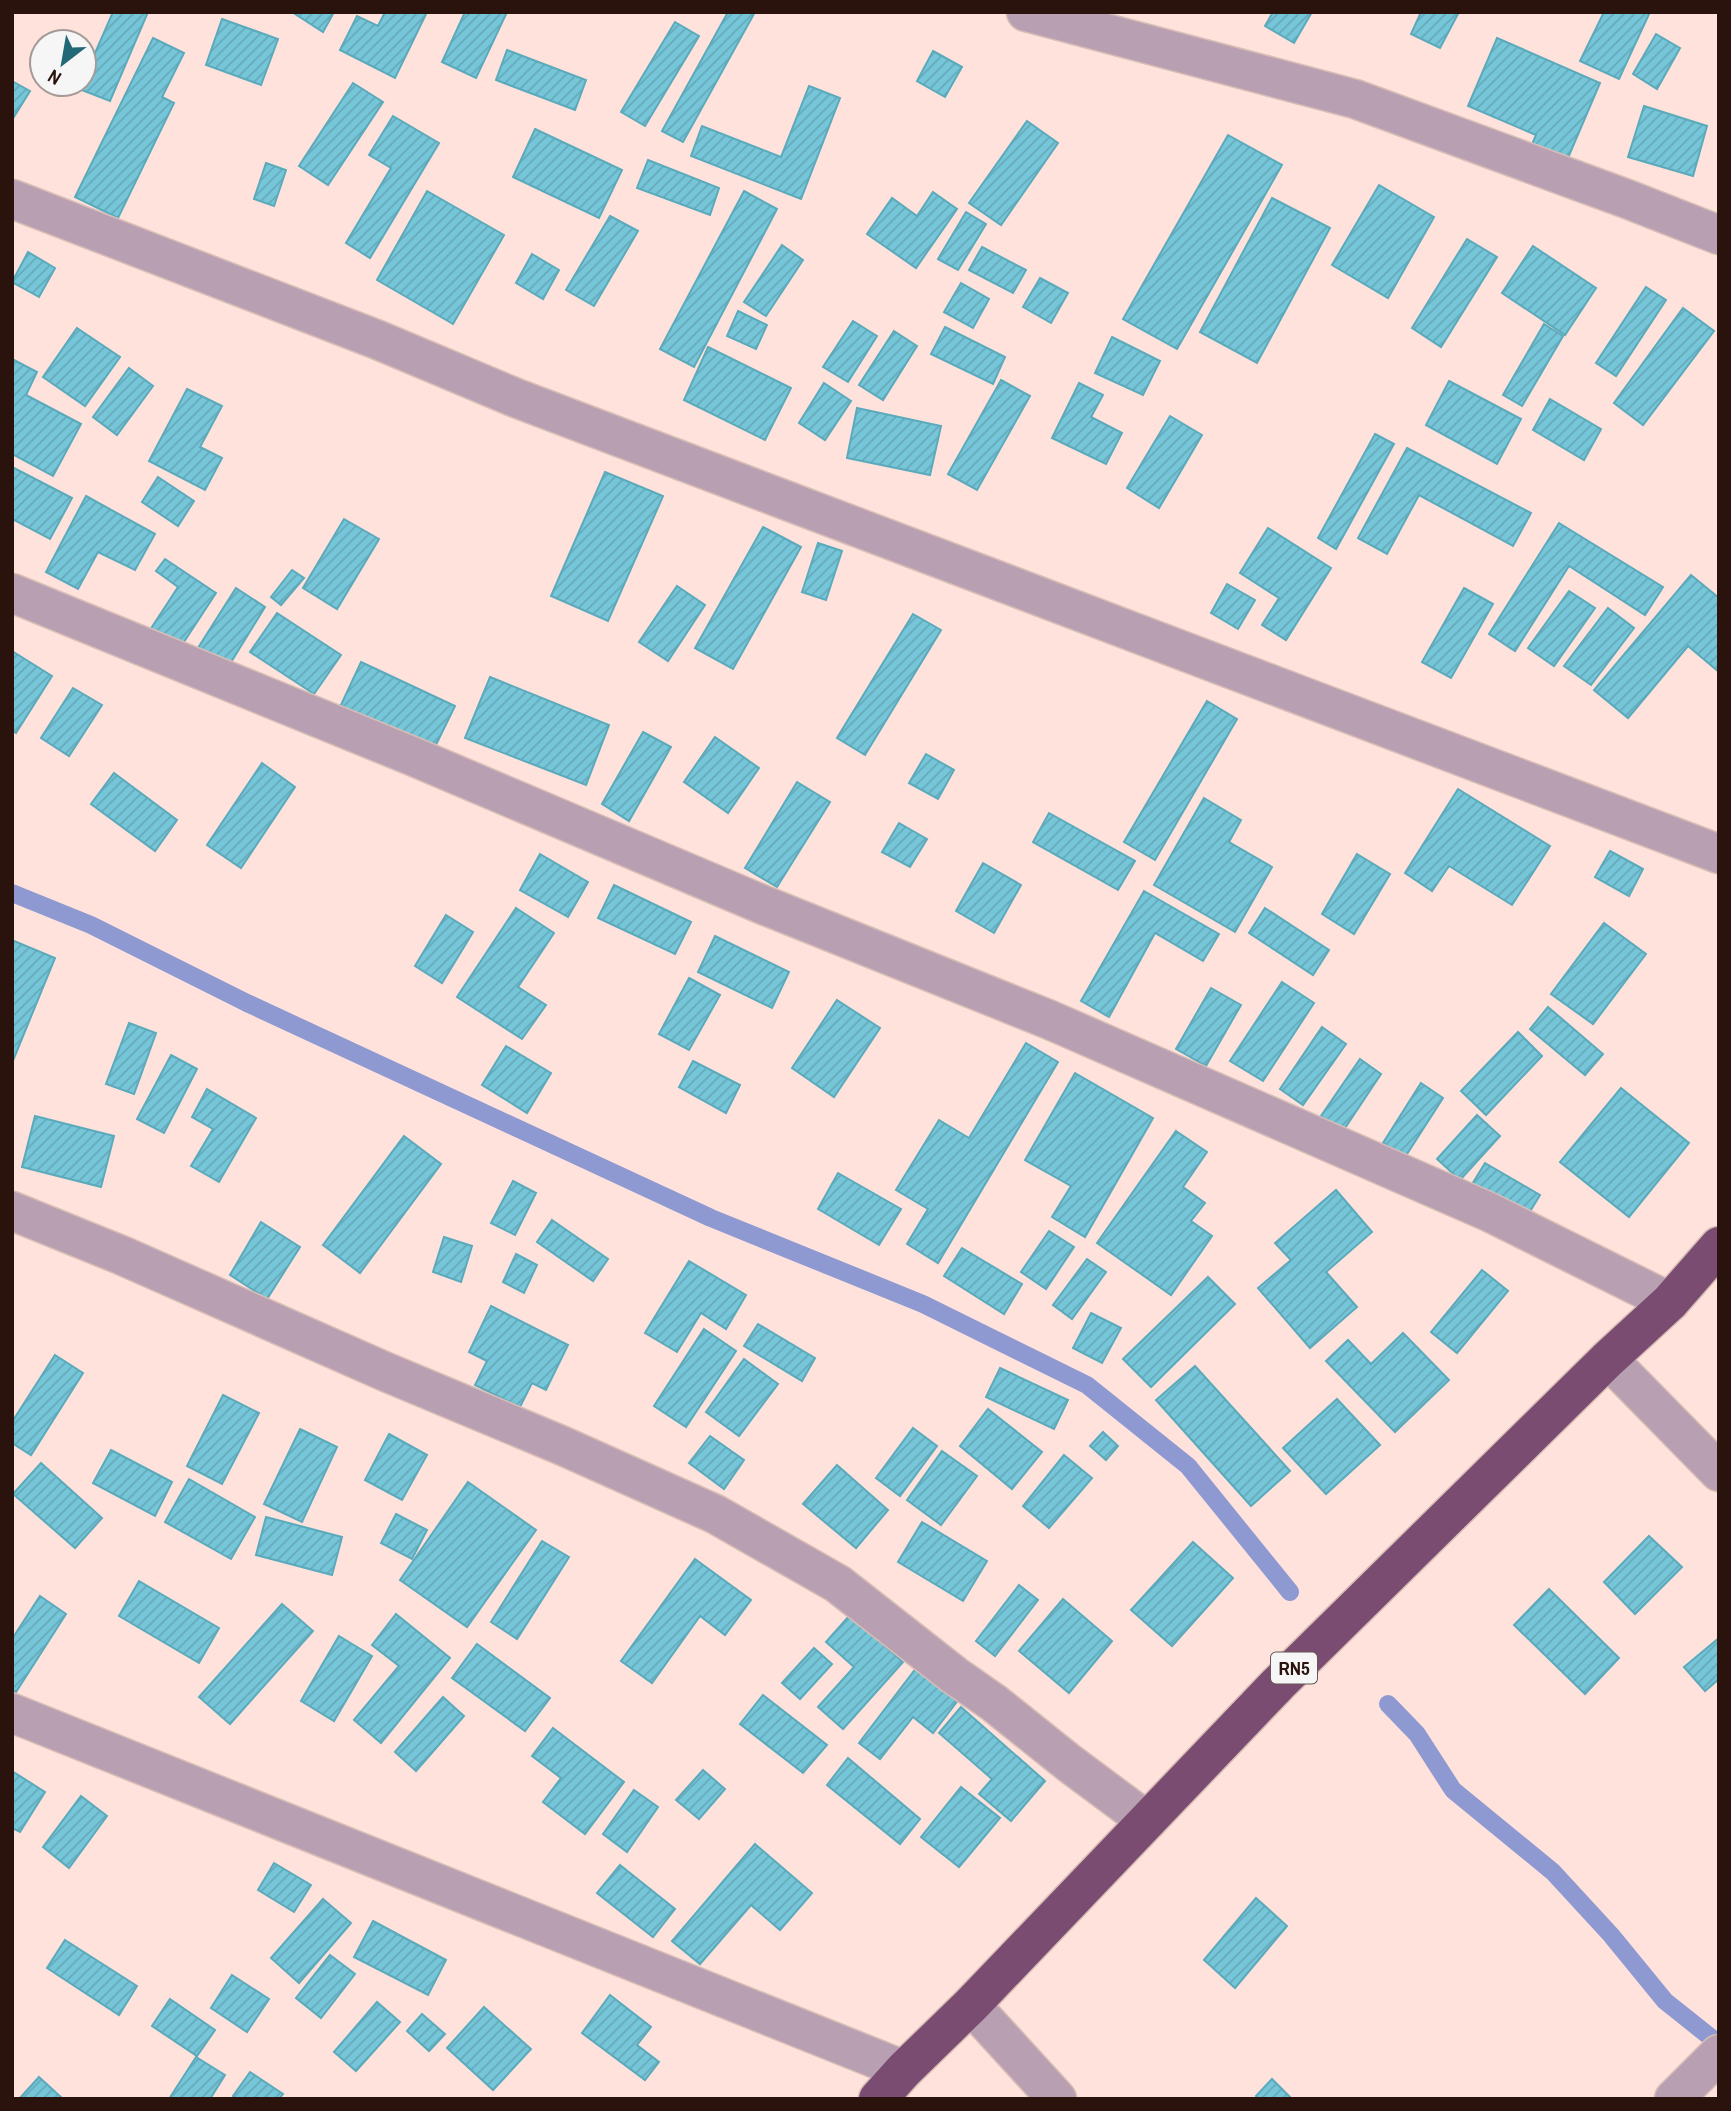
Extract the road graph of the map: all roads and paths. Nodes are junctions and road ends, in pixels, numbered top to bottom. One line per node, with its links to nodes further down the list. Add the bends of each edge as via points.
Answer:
1 (1026, 12): 3 (street, via 1355,99)
2 (12, 199): 5 (street, via 516,398)
3 (1719, 235)
4 (12, 593): 8 (street, via 1050,1020 1489,1212)
5 (1719, 853)
6 (12, 1211): 12 (street, via 715,1514 838,1584)
7 (1719, 1246): 8 (highway, RN5)
8 (1670, 1302): 9 (highway, RN5)
9 (1608, 1359): 10 (street); 12 (highway, RN5, via 1278,1684)
10 (1719, 1472)
11 (12, 1713): 15 (street)
12 (1147, 1821): 13 (highway, RN5)
13 (971, 2005): 15 (highway, RN5); 17 (street)
14 (1719, 2054): 18 (street)
15 (904, 2070): 16 (highway, RN5)
16 (878, 2099)
17 (1057, 2099)
18 (1674, 2099)

